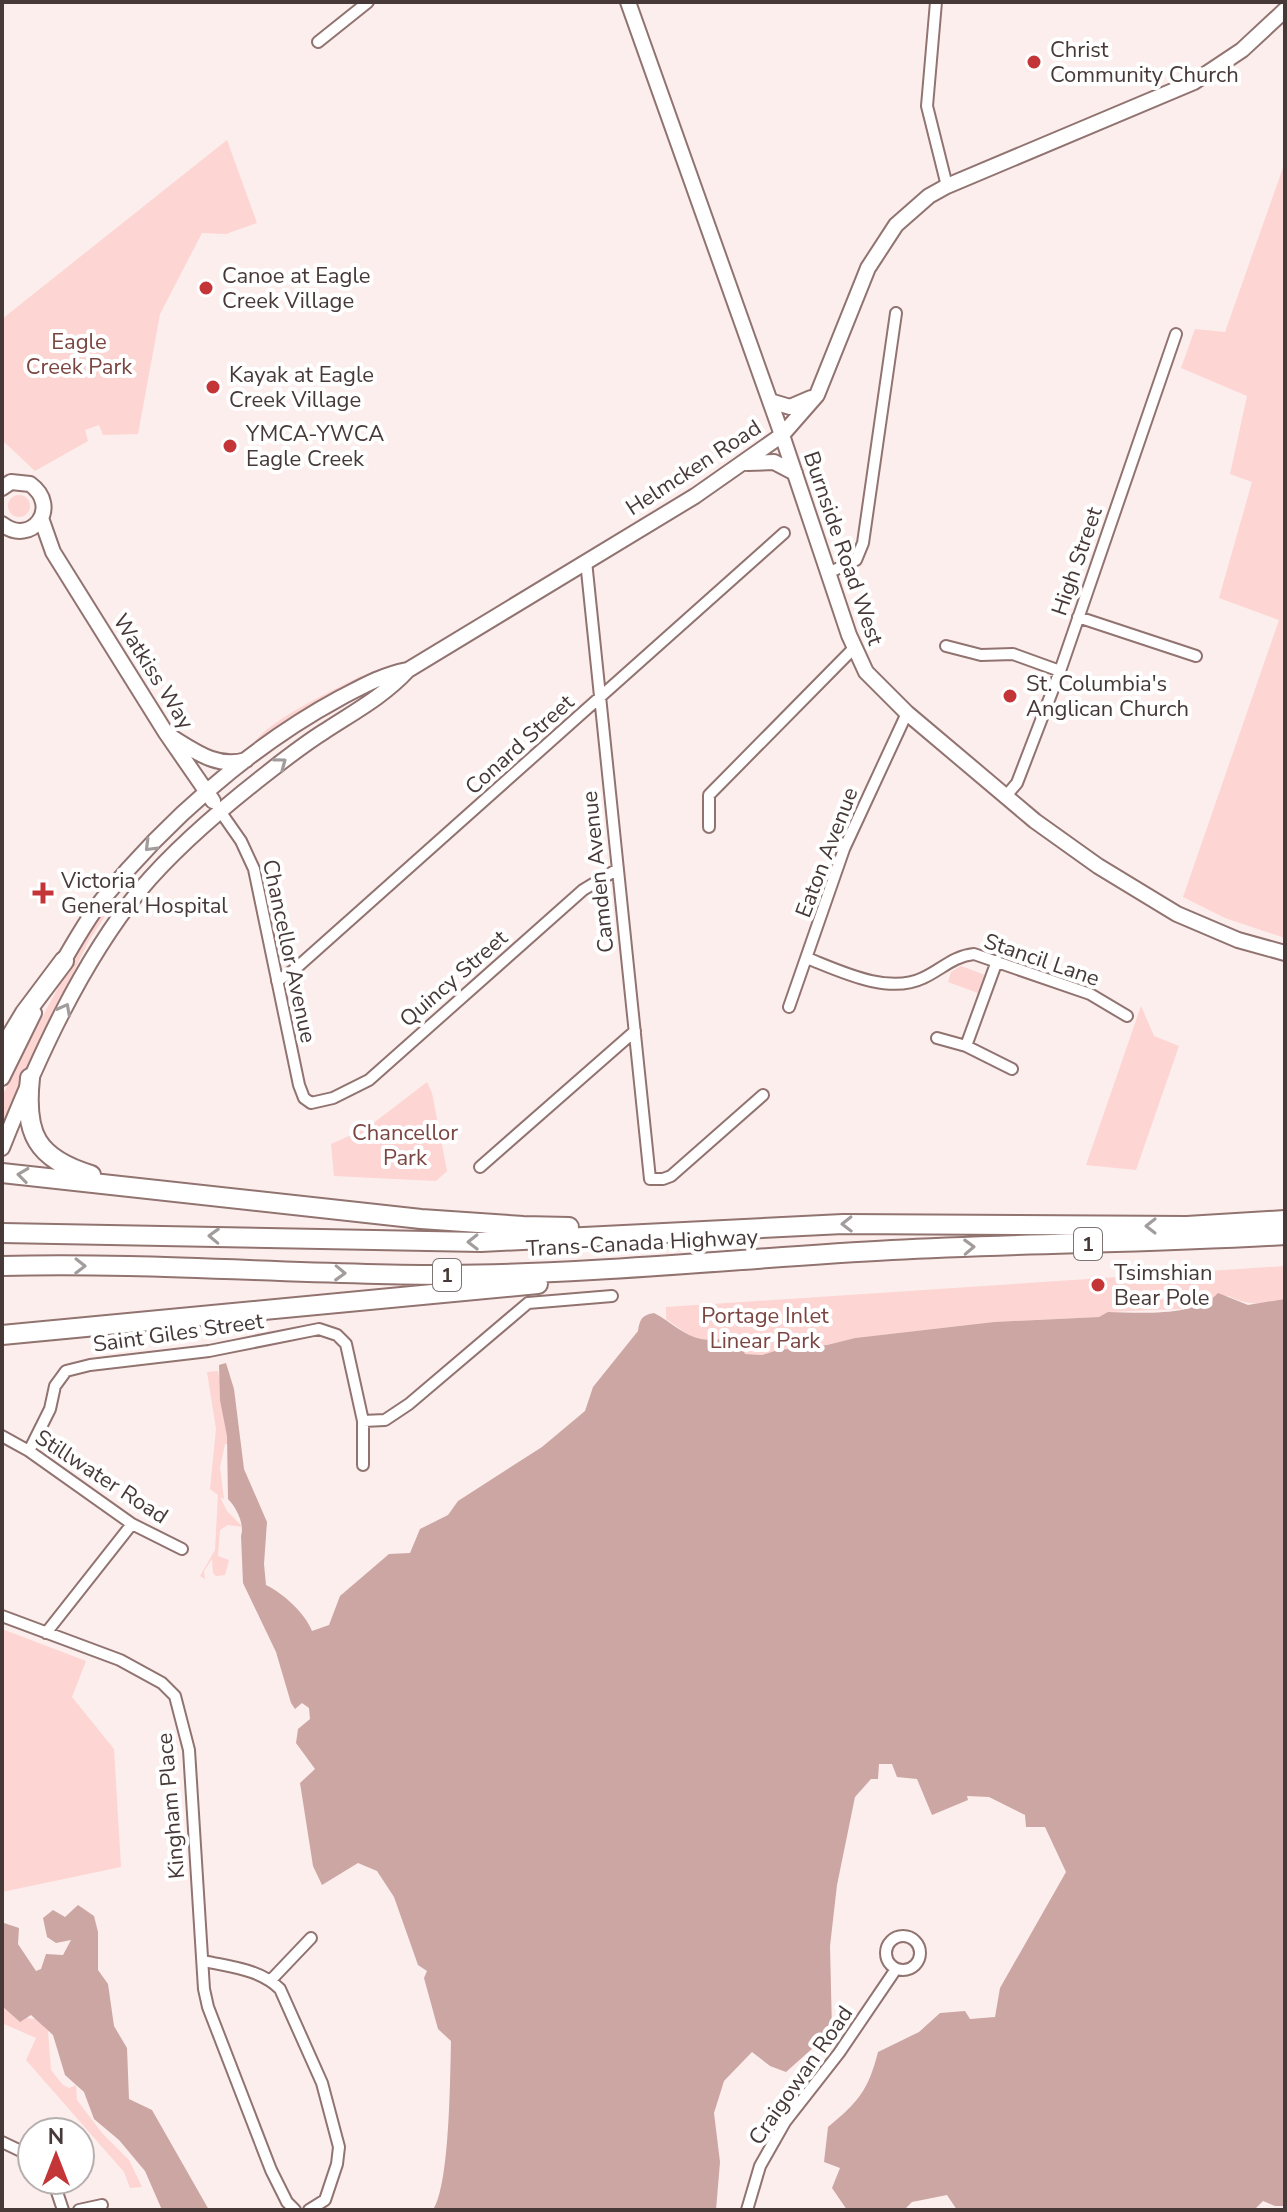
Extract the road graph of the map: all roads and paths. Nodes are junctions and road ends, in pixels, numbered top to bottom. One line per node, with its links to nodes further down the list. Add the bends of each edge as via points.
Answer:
1 (368, 2): 5 (street)
2 (628, 2): 10 (main road, Burnside Road West)
3 (936, 2): 6 (street, via 927,106)
4 (1285, 10): 6 (main road, Helmcken Road, via 1242,50 1194,82)
5 (318, 42)
6 (947, 186): 9 (main road, Helmcken Road, via 896,225 868,268)
7 (896, 313): 23 (street, via 863,543 856,560)
8 (1176, 334): 24 (street, High Street)
9 (817, 395): 10 (main road, via 790,407); 11 (main road, Helmcken Road)
10 (770, 401): 11 (main road, Burnside Road West)
11 (782, 435): 12 (main road, Helmcken Road); 14 (main road, Burnside Road West)
12 (742, 464): 14 (main road, via 774,462); 22 (main road, Helmcken Road)
13 (2, 471): 15 (main road)
14 (795, 473): 23 (main road, Burnside Road West)
15 (20, 482): 16 (main road); 17 (main road, Watkiss Way, via 43,497)
16 (2, 488)
17 (41, 518): 19 (main road); 21 (main road, Watkiss Way)
18 (2, 524): 19 (main road)
19 (29, 529): 21 (main road, Watkiss Way)
20 (784, 533): 30 (street, Conard Street)
21 (53, 552): 32 (main road, Watkiss Way)
22 (586, 561): 28 (main road, Helmcken Road); 30 (street, Camden Avenue)
23 (828, 573): 26 (main road, Burnside Road West)
24 (1078, 617): 27 (street); 29 (street, High Street)
25 (946, 646): 29 (street, via 981,655 1013,654)
26 (854, 648): 31 (main road, Burnside Road West, via 866,672); 37 (street, via 709,795)
27 (1196, 656)
28 (408, 670): 33 (main road, Helmcken Road, via 384,675 294,725); 36 (main road, Helmcken Road, one-way to 28, via 321,733 391,689)
29 (1060, 671): 35 (street, High Street, via 1017,783)
30 (601, 698): 38 (street, Camden Avenue); 43 (street, Conard Street)
31 (907, 713): 35 (main road, Burnside Road West); 40 (street, Eaton Avenue, via 844,849)
32 (166, 733): 33 (main road, via 215,761); 34 (main road, Watkiss Way)
33 (248, 760): 34 (main road, Helmcken Road)
34 (207, 794): 36 (main road, Watkiss Way); 41 (main road, Helmcken Road, one-way to 41, via 127,871 91,915)
35 (1006, 796): 39 (main road, Burnside Road West, via 1156,902 1216,932)
36 (220, 811): 43 (street, Chancellor Avenue, via 254,869); 52 (main road, Helmcken Road, one-way to 36, via 79,985 140,890)
37 (709, 827)
38 (616, 870): 46 (street, Camden Avenue); 54 (street, Quincy Street, via 583,890 369,1080 343,1095)
39 (1285, 953)
40 (807, 958): 42 (street, Stancil Lane, via 846,973 904,984 965,955); 44 (street, Eaton Avenue)
41 (64, 961): 49 (highway); 51 (main road, Helmcken Road)
42 (997, 961): 45 (street, Stancil Lane, via 1090,994); 48 (street)
43 (277, 981): 54 (street, Chancellor Avenue, via 299,1085)
44 (789, 1007)
45 (1127, 1016)
46 (635, 1031): 53 (street, Camden Avenue, via 650,1179 671,1176); 56 (street)
47 (937, 1038): 48 (street)
48 (966, 1046): 50 (street)
49 (2, 1051)
50 (1012, 1069)
51 (2, 1078)
52 (30, 1078): 55 (main road, Helmcken Road); 58 (highway, via 28,1120 56,1162 82,1173)
53 (763, 1095)
54 (311, 1103)
55 (2, 1148)
56 (480, 1167)
57 (2, 1173): 58 (highway, one-way to 57)
58 (156, 1188): 60 (highway, via 367,1214 523,1226 736,1219)
59 (1285, 1220): 60 (highway, Trans-Canada Highway / 1, one-way to 60, via 1187,1226)
60 (803, 1225): 61 (highway, Trans-Canada Highway / 1, one-way to 61, via 481,1242)
61 (2, 1233)
62 (1285, 1235): 63 (highway, Trans-Canada Highway / 1, one-way to 62)
63 (891, 1250): 64 (highway, Trans-Canada Highway / 1, one-way to 63, via 493,1274); 66 (highway, via 847,1261 641,1275)
64 (2, 1266)
65 (612, 1296): 69 (street, via 528,1303 409,1404 385,1420)
66 (25, 1333): 67 (highway); 68 (highway)
67 (2, 1335)
68 (2, 1342)
69 (363, 1421): 71 (street, Saint Giles Street, via 346,1344 319,1329 66,1371); 72 (street)
70 (2, 1436): 71 (street, Stillwater Road)
71 (29, 1451): 73 (street, Stillwater Road)
72 (363, 1465)
73 (132, 1524): 74 (street, Stillwater Road); 76 (street)
74 (182, 1549)
75 (2, 1616): 76 (street, Kingham Place)
76 (46, 1633): 78 (street, Kingham Place, via 120,1660 175,1696 189,1750)
77 (311, 1938): 80 (street)
78 (204, 1961): 80 (street); 83 (street, Kingham Place, via 211,2018 271,2170)
79 (896, 1969): 85 (street, Craigowan Road, via 785,2122 760,2166)
80 (271, 1980): 84 (street, via 298,2026 337,2133 337,2164 325,2200)
81 (102, 2205): 82 (street)
82 (79, 2210)
83 (295, 2210)
84 (309, 2210)
85 (747, 2210)

